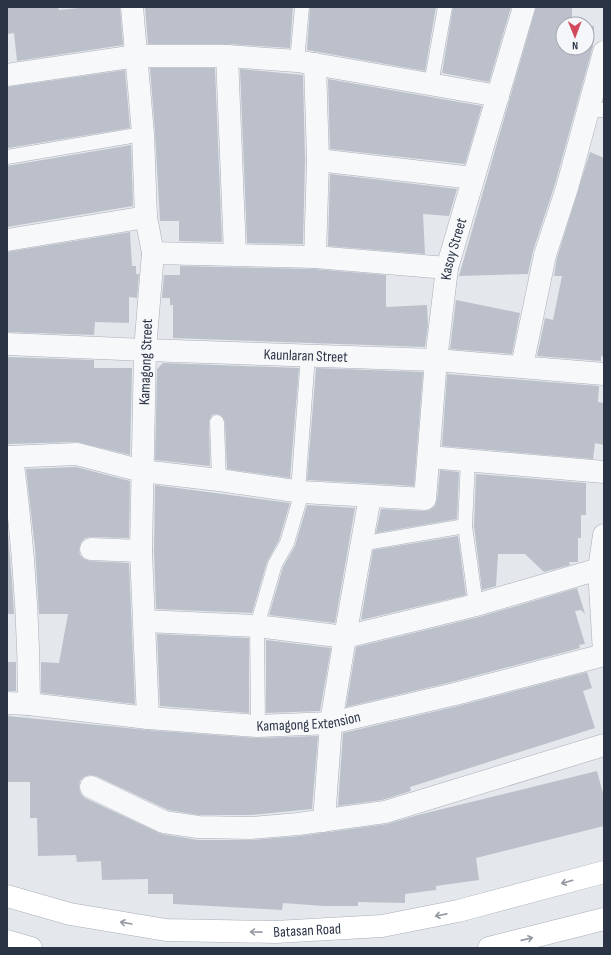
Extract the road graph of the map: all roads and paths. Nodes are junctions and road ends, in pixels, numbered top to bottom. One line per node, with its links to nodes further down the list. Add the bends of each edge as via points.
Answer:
1 (132, 7): 6 (street, Kamagong Street)
2 (302, 7): 8 (lane)
3 (445, 7): 10 (lane)
4 (524, 7): 11 (street, Kasoy Street)
5 (604, 52): 12 (street)
6 (136, 56): 7 (street); 9 (street); 13 (street, Kamagong Street)
7 (227, 56): 8 (street); 20 (street)
8 (306, 63): 10 (street); 15 (street)
9 (7, 74)
10 (431, 84): 11 (street)
11 (498, 96): 16 (street, Kasoy Street)
12 (597, 110): 27 (street, via 545,255)
13 (143, 134): 14 (lane); 17 (street, Kamagong Street)
14 (7, 157)
15 (318, 160): 16 (street); 21 (street)
16 (473, 178): 22 (street, Kasoy Street)
17 (146, 217): 18 (street); 19 (street, Kamagong Street)
18 (7, 240)
19 (153, 253): 20 (street); 24 (street, Kamagong Street)
20 (235, 254): 21 (street)
21 (316, 257): 22 (street)
22 (447, 268): 26 (street, Kasoy Street)
23 (7, 344): 24 (street, Kaunlaran Street)
24 (145, 350): 25 (street, Kaunlaran Street); 33 (street, Kamagong Street)
25 (308, 355): 26 (street, Kaunlaran Street); 36 (lane)
26 (436, 360): 27 (street, Kaunlaran Street); 31 (street, Kasoy Street)
27 (522, 366): 28 (street, Kaunlaran Street)
28 (604, 374)
29 (217, 422): 35 (lane)
30 (10, 457): 33 (street, via 77,454); 50 (street, via 22,527 29,631)
31 (429, 457): 32 (street); 37 (street, Kasoy Street, via 426,499)
32 (468, 460): 34 (street); 38 (lane)
33 (142, 471): 35 (street); 42 (street, Kamagong Street)
34 (604, 472)
35 (219, 480): 36 (street)
36 (300, 492): 37 (street); 46 (lane, via 287,543 275,564)
37 (370, 497): 40 (street)
38 (465, 526): 40 (lane); 44 (lane)
39 (604, 535): 43 (street)
40 (360, 544): 47 (street)
41 (91, 549): 42 (street)
42 (141, 551): 45 (street, Kamagong Street)
43 (599, 569): 44 (street); 48 (street)
44 (476, 605): 47 (street)
45 (145, 621): 46 (street); 51 (street, Kamagong Street)
46 (257, 626): 47 (street); 53 (lane)
47 (344, 637): 52 (street)
48 (604, 654): 52 (street, Kamagong Extension, via 455,694)
49 (7, 703): 50 (street, Kamagong Extension)
50 (29, 704): 51 (street, Kamagong Extension)
51 (148, 718): 53 (street, Kamagong Extension)
52 (332, 723): 53 (street, Kamagong Extension); 56 (street)
53 (258, 726)
54 (604, 745): 56 (street, via 385,812)
55 (91, 787): 56 (street, via 164,822 198,827 251,828)
56 (324, 821)
57 (604, 872): 58 (main road, Batasan Road, one-way to 58, via 458,911 382,926 275,932 166,930 70,914)
58 (7, 896)
59 (604, 919): 62 (main road, one-way to 59)
60 (7, 941): 61 (main road)
61 (31, 948)
62 (489, 948)

